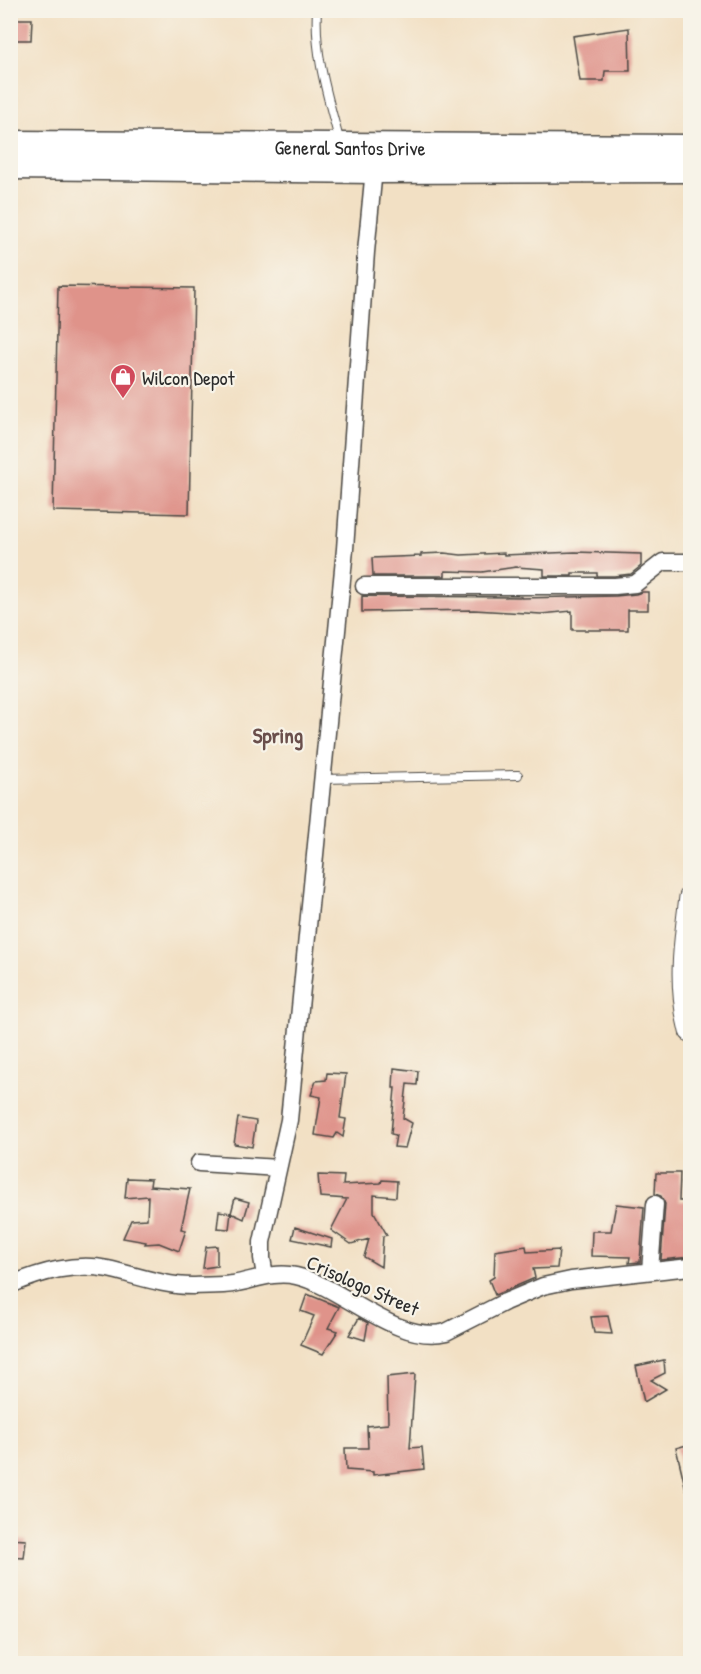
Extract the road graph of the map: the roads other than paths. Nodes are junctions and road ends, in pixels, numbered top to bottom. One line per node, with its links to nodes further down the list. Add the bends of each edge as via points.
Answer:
1 (317, 10): 3 (lane, via 320,65)
2 (10, 145): 3 (highway, General Santos Drive)
3 (341, 147): 4 (highway, General Santos Drive)
4 (690, 149)
5 (10, 165): 7 (highway, General Santos Drive)
6 (690, 168): 7 (highway, General Santos Drive)
7 (374, 169): 11 (street, via 345,549)
8 (690, 562): 9 (street, via 663,562 635,584 615,586)
9 (364, 586)
10 (518, 775): 11 (lane)
11 (322, 779): 15 (street, via 289,1120)
12 (690, 897): 13 (street, via 682,984)
13 (690, 1031)
14 (199, 1163): 15 (street)
15 (278, 1168): 19 (street, via 262,1242)
16 (655, 1204): 18 (street)
17 (690, 1267): 18 (street, Crisologo Street)
18 (650, 1271): 19 (street, Crisologo Street, via 543,1286 437,1335 408,1330 305,1279 282,1274)
19 (265, 1276): 20 (street, Crisologo Street, via 234,1284 187,1286 81,1266 54,1270)
20 (10, 1285)

